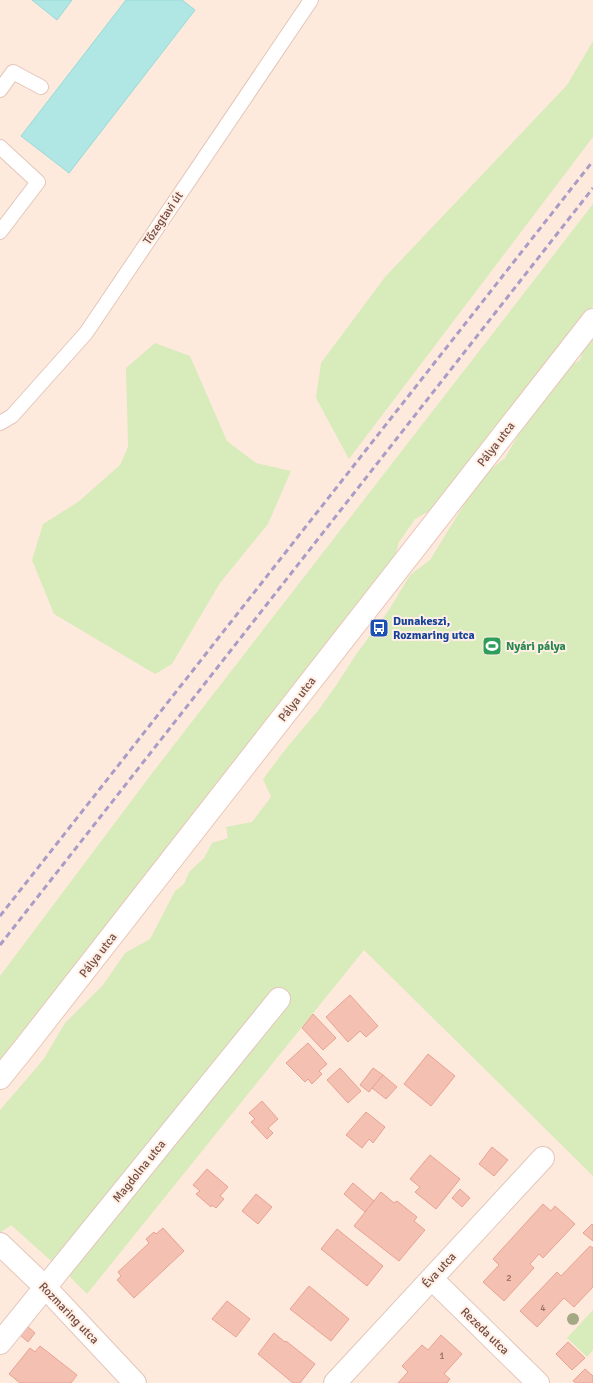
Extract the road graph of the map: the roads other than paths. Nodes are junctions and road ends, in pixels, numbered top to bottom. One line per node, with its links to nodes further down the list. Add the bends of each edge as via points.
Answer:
1 (311, 0): 7 (lane, Tőzegtavi út, via 86,333 12,416)
2 (41, 87): 3 (lane, via 13,72)
3 (0, 90)
4 (0, 147): 5 (lane, via 38,182)
5 (0, 232)
6 (593, 320): 9 (street, Pálya utca)
7 (0, 422)
8 (279, 999): 13 (street, Magdolna utca)
9 (0, 1078)
10 (544, 1158): 12 (street, Éva utca)
11 (0, 1244): 13 (street, Rozmaring utca)
12 (432, 1279): 16 (street, Éva utca); 17 (street, Rezeda utca)
13 (45, 1288): 14 (street, Magdolna utca); 15 (street, Rozmaring utca)
14 (0, 1343)
15 (135, 1383)
16 (335, 1383)
17 (538, 1383)

